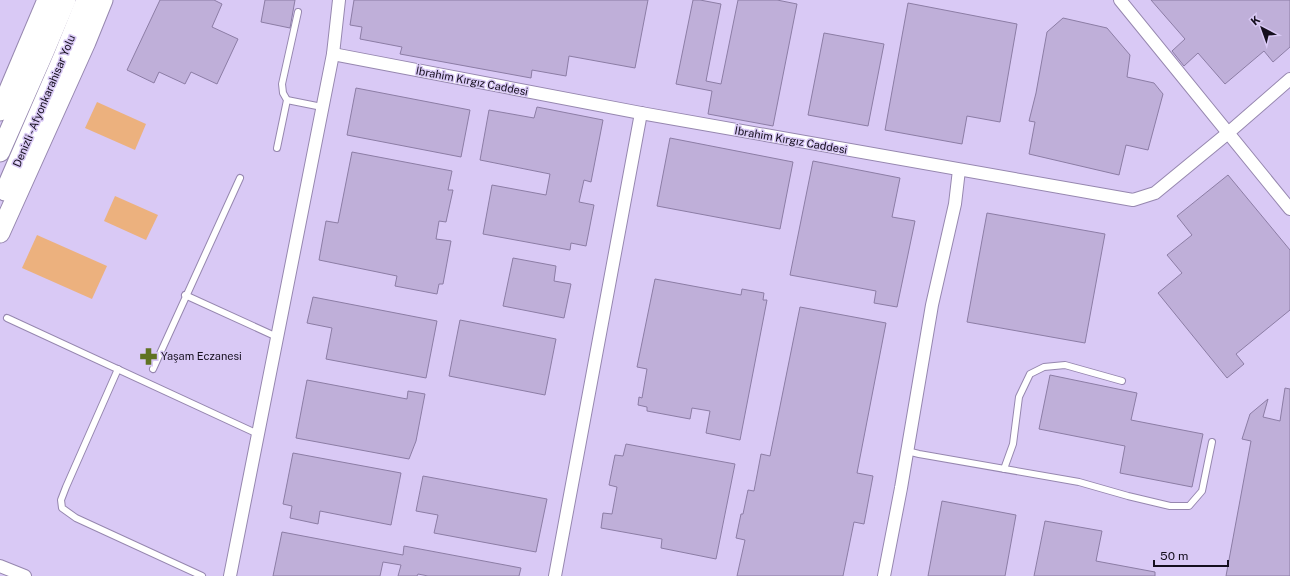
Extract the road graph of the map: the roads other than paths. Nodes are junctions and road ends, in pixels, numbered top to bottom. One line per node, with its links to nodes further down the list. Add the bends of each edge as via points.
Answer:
1 (47, 0): 12 (highway)
2 (66, 0): 16 (highway)
3 (86, 0): 19 (highway, Denizli - Afyonkarahisar Yolu)
4 (103, 0): 21 (highway)
5 (339, 0): 8 (street)
6 (1120, 0): 14 (street)
7 (298, 12): 10 (lane, via 282,84 282,93)
8 (333, 54): 11 (street); 13 (street, İbrahim Kırgız Caddesi)
9 (1290, 79): 14 (street, İbrahim Kırgız Caddesi)
10 (288, 100): 11 (lane); 15 (lane)
11 (322, 107): 24 (street)
12 (0, 111)
13 (641, 113): 17 (street, İbrahim Kırgız Caddesi); 36 (street)
14 (1228, 133): 17 (street, İbrahim Kırgız Caddesi, via 1155,193 1132,200); 20 (street)
15 (277, 148)
16 (0, 152)
17 (959, 170): 30 (street, via 955,204 932,305)
18 (240, 178): 22 (lane)
19 (0, 201)
20 (1290, 209)
21 (0, 233)
22 (186, 295): 24 (lane); 26 (lane)
23 (7, 318): 25 (lane)
24 (277, 337): 28 (street)
25 (118, 369): 28 (lane); 34 (lane, via 66,487 61,500 62,508 76,518)
26 (153, 369)
27 (1122, 380): 31 (lane, via 1065,365 1044,367 1030,374 1019,397 1013,444)
28 (258, 434): 35 (street)
29 (1212, 442): 31 (lane, via 1202,491 1189,506 1170,506 1079,482)
30 (907, 451): 31 (lane); 37 (street)
31 (1004, 469)
32 (0, 566): 33 (street)
33 (24, 576)
34 (202, 576)
35 (230, 576)
36 (555, 576)
37 (884, 576)

